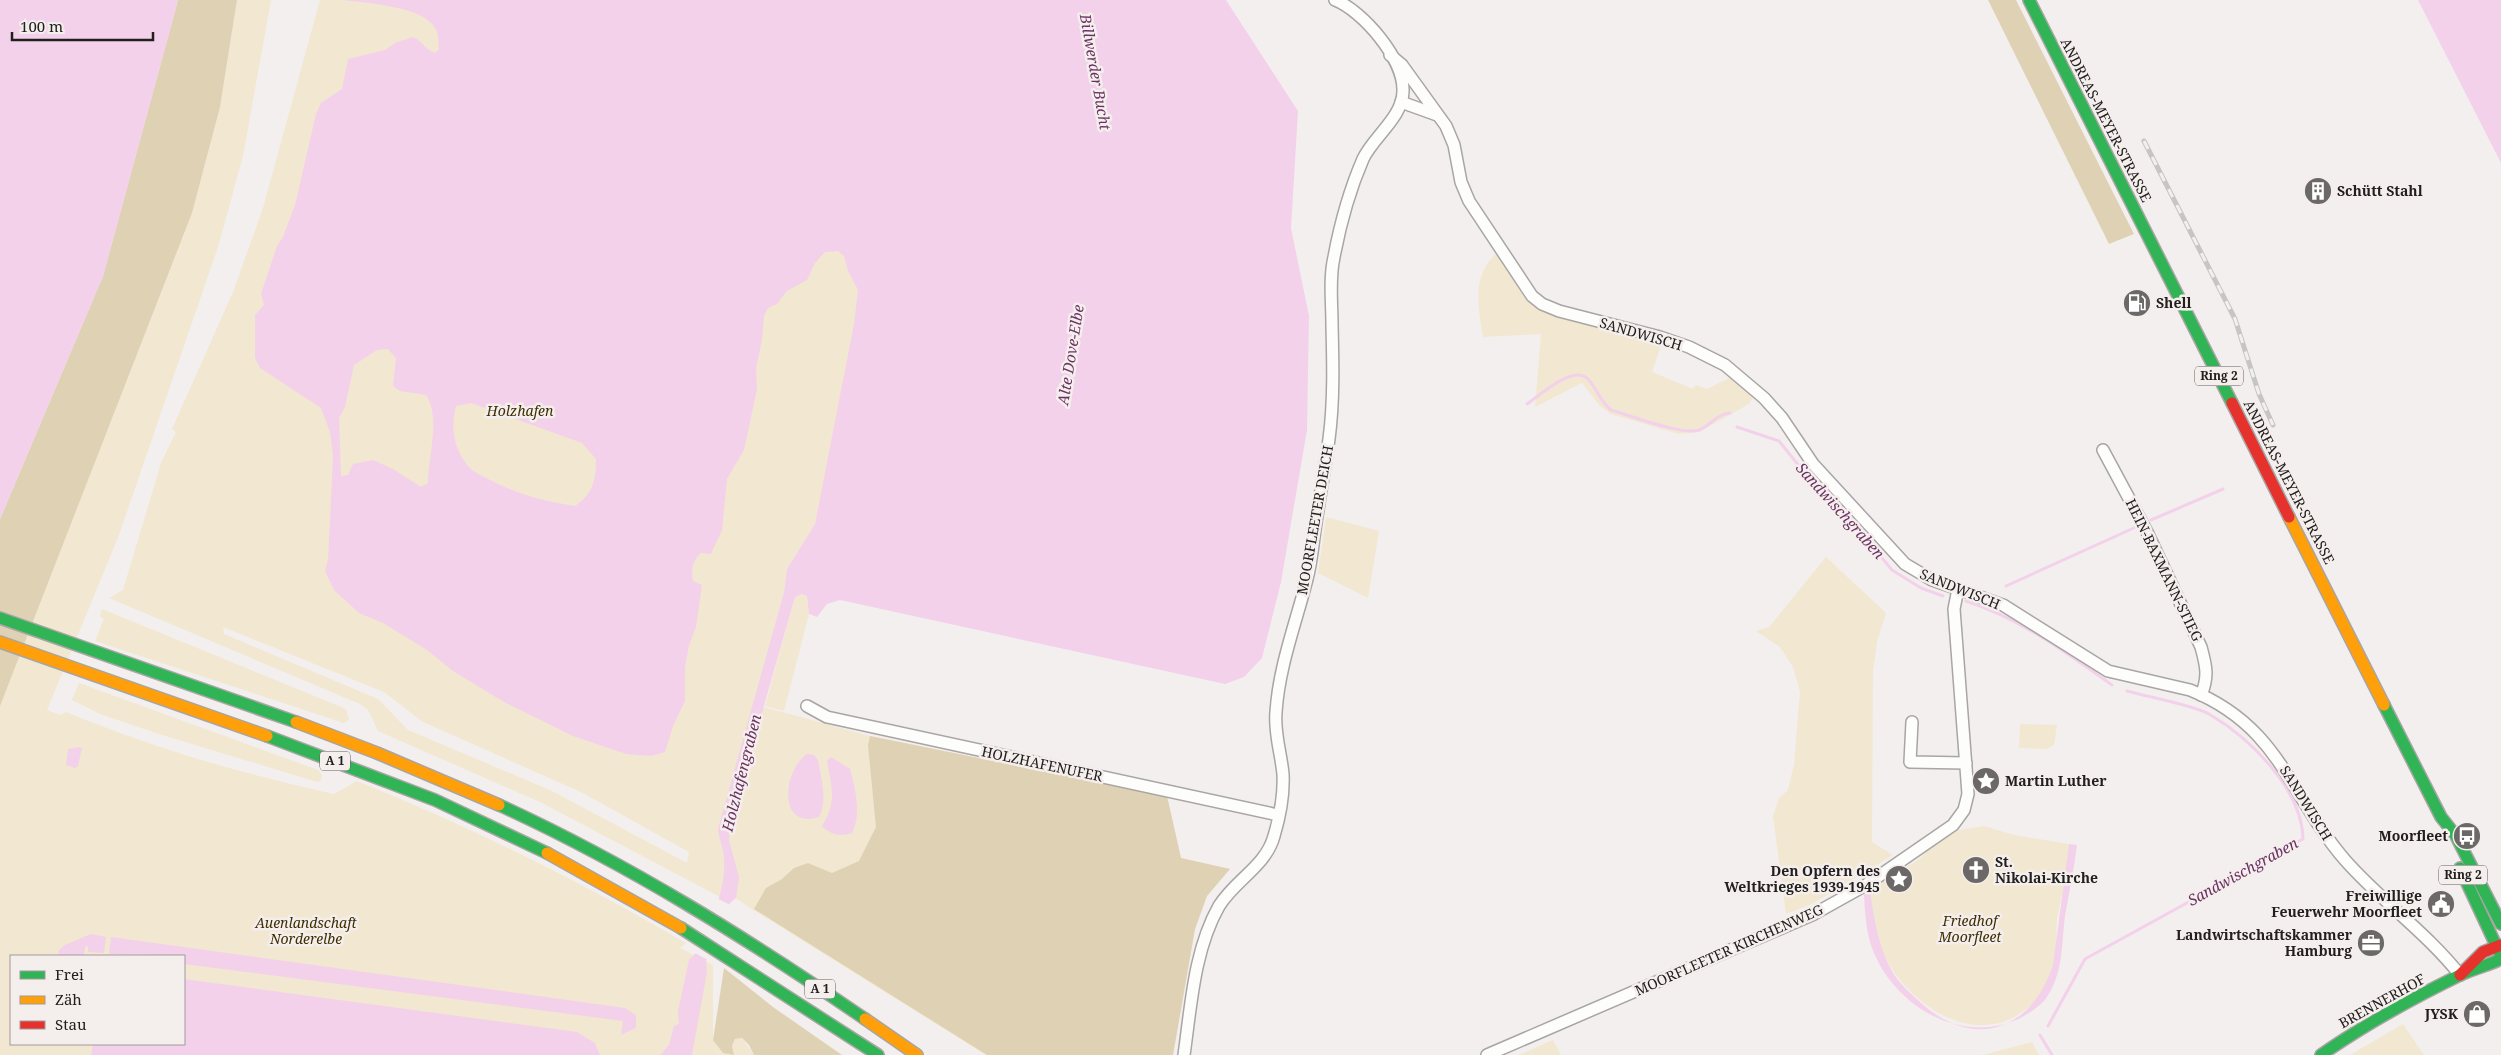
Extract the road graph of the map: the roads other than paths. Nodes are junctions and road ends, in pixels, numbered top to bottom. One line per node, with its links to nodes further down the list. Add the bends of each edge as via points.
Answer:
1 (1335, 0): 3 (street, via 1366,20)
2 (2029, 0): 15 (main road, ANDREAS-MEYER-STRASSE / Ring 2)
3 (1390, 54): 4 (street, via 1402,83 1404,93); 5 (street, SANDWISCH, via 1402,65)
4 (1401, 102): 5 (street); 14 (street, MOORFLEETER DEICH, via 1364,158 1333,260 1333,381 1329,437 1308,576 1277,699 1276,730 1283,773)
5 (1439, 116): 7 (street, SANDWISCH, via 1454,145 1468,200 1532,296 1559,311 1660,337 1725,365 1782,418 1814,464 1897,557 1918,573)
6 (2103, 450): 10 (street, HEIN-BAXMANN-STIEG, via 2147,532 2201,647 2206,664 2206,682)
7 (1958, 589): 10 (street, SANDWISCH, via 2003,605 2108,671); 13 (street, MOORFLEETER KIRCHENWEG, via 1954,609)
8 (0, 618): 20 (main road, A 1, via 281,717 440,780 594,852 723,925)
9 (0, 642): 19 (main road, A 1, via 246,728 451,808 576,868 714,946)
10 (2201, 695): 18 (street, SANDWISCH, via 2246,723 2263,739 2346,862 2444,955)
11 (807, 706): 14 (street, HOLZHAFENUFER, via 827,717)
12 (1912, 722): 13 (street, via 1910,762)
13 (1966, 763): 22 (street, MOORFLEETER KIRCHENWEG, via 1967,802 1959,819 1866,885 1814,914)
14 (1278, 815): 21 (street, MOORFLEETER DEICH, via 1274,836 1264,858 1232,889 1211,923 1197,971)
15 (2441, 816): 16 (main road, ANDREAS-MEYER-STRASSE / Ring 2, via 2456,836); 17 (main road, ANDREAS-MEYER-STRASSE / Ring 2, via 2447,839)
16 (2501, 924)
17 (2500, 952): 18 (main road, BRENNERHOF, via 2475,959)
18 (2460, 975): 23 (main road, BRENNERHOF, via 2356,1031)
19 (878, 1055)
20 (917, 1055)
21 (1184, 1055)
22 (1487, 1055)
23 (2321, 1055)

